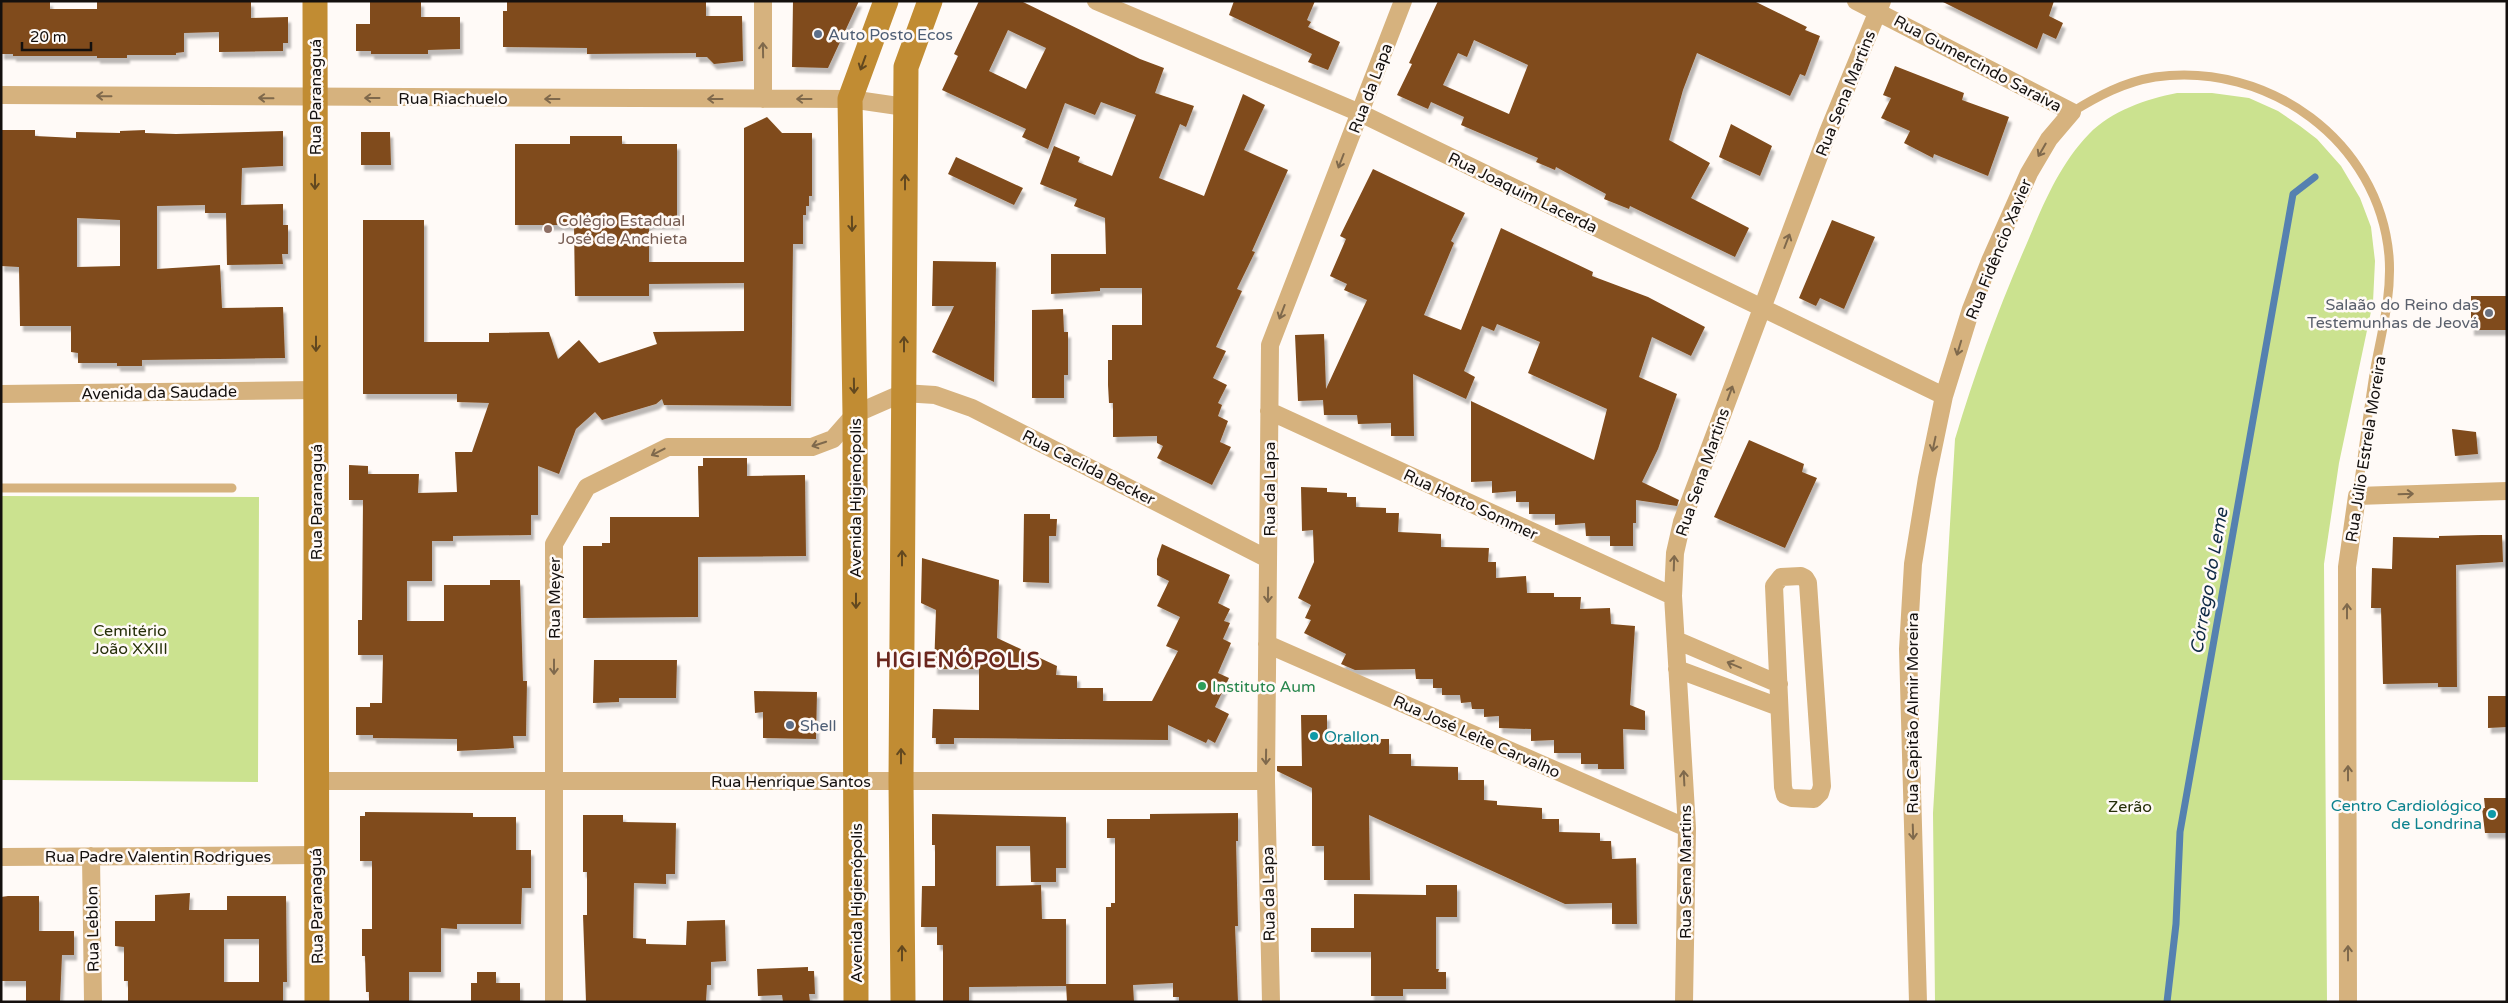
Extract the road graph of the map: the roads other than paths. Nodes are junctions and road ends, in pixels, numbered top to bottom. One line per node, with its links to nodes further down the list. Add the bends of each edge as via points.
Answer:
1 (315, 1): 10 (main road, Rua Paranaguá)
2 (763, 1): 11 (street, one-way to 2)
3 (886, 1): 12 (main road, Avenida Higienópolis, one-way to 12)
4 (930, 1): 13 (main road, via 906,67)
5 (1096, 1): 15 (street, Rua Joaquim Lacerda)
6 (1403, 1): 15 (street, Rua da Lapa)
7 (1856, 1): 8 (street, Rua Gumercindo Saraiva)
8 (1880, 6): 14 (street, Rua Gumercindo Saraiva); 16 (street, Rua Sena Martins, one-way to 8)
9 (1, 95): 10 (street, Rua Riachuelo, one-way to 9)
10 (315, 98): 11 (street, Rua Riachuelo, one-way to 10); 17 (main road, Rua Paranaguá, one-way to 17)
11 (764, 99): 12 (street, Rua Riachuelo, one-way to 11)
12 (850, 99): 13 (street, Rua Riachuelo); 22 (main road, Avenida Higienópolis, one-way to 22)
13 (905, 107): 18 (main road, one-way to 13)
14 (2072, 112): 20 (street, Rua Fidêncio Xavier, one-way to 20, via 2049,139 2009,215 1971,310); 26 (lane, Rua Júlio Estrela Moreira, via 2100,95 2155,77 2216,79 2272,93 2299,107 2319,122 2350,155 2379,208 2387,240 2389,267 2386,312)
15 (1360, 113): 16 (street, Rua Joaquim Lacerda); 21 (street, Rua da Lapa, one-way to 21, via 1270,345)
16 (1761, 309): 20 (street, Rua Joaquim Lacerda); 28 (street, Rua Sena Martins, one-way to 16, via 1675,553 1682,522)
17 (317, 390): 19 (street, Avenida da Saudade); 35 (main road, Rua Paranaguá)
18 (903, 393): 22 (street, Rua Meyer); 27 (street, Rua Cacilda Becker, via 935,395 972,408); 38 (main road, one-way to 18)
19 (1, 394)
20 (1944, 396): 50 (street, Rua Capitão Almir Moreira, one-way to 50, via 1913,564 1908,649)
21 (1269, 411): 27 (street, Rua da Lapa); 28 (street, Rua Hotto Sommer)
22 (855, 414): 34 (street, Rua Meyer, one-way to 34, via 833,439 812,447 668,447 587,487 554,544); 37 (main road, Avenida Higienópolis, one-way to 37)
23 (1, 488): 24 (lane)
24 (232, 488)
25 (2507, 491): 26 (street, one-way to 25)
26 (2357, 496): 51 (street, Rua Júlio Estrela Moreira, one-way to 26, via 2347,567)
27 (1268, 559): 30 (street, Rua da Lapa, one-way to 30)
28 (1673, 596): 29 (street, Rua Sena Martins)
29 (1676, 640): 31 (street, Rua Sena Martins); 32 (street, one-way to 29)
30 (1267, 644): 36 (street, Rua da Lapa, one-way to 36); 39 (street, Rua José Leite Carvalho)
31 (1677, 670): 33 (street); 39 (street, Rua Sena Martins, one-way to 31)
32 (1779, 684): 33 (street); 33 (street, via 1774,586 1781,577 1800,576 1808,584 1822,786 1814,799 1785,795)
33 (1779, 706)
34 (554, 779): 35 (street, Rua Henrique Santos); 37 (street, Rua Henrique Santos); 45 (street, Rua Meyer)
35 (316, 781): 40 (main road, Rua Paranaguá)
36 (1266, 781): 38 (street, Rua Henrique Santos); 48 (street, Rua da Lapa)
37 (856, 782): 38 (street, Rua Henrique Santos); 46 (main road, Avenida Higienópolis)
38 (901, 782): 47 (main road, one-way to 38)
39 (1686, 828): 49 (street, Rua Sena Martins)
40 (316, 855): 41 (street, Rua Padre Valentin Rodrigues); 44 (main road, Rua Paranaguá)
41 (91, 856): 42 (street, Rua Padre Valentin Rodrigues); 43 (street, Rua Leblon)
42 (1, 857)
43 (93, 1002)
44 (317, 1002)
45 (554, 1002)
46 (856, 1002)
47 (903, 1002)
48 (1271, 1002)
49 (1684, 1002)
50 (1918, 1002)
51 (2348, 1002)

